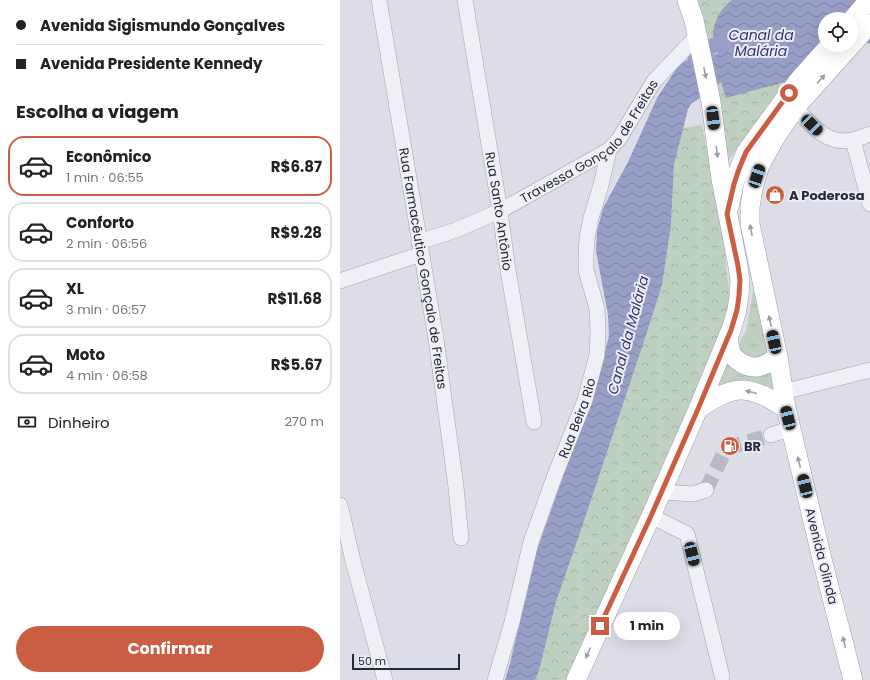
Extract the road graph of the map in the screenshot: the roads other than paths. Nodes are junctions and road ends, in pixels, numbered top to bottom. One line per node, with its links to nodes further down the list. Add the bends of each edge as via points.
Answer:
1 (379, 0): 17 (street, Rua Farmacêutico Gonçalo de Freitas)
2 (466, 0): 15 (street, Rua Santo Antônio)
3 (687, 0): 8 (main road)
4 (701, 0): 8 (main road)
5 (869, 0): 6 (main road)
6 (858, 13)
7 (870, 24): 10 (main road, Avenida Olinda, one-way to 7)
8 (697, 33): 13 (street, Travessa Gonçalo de Freitas, via 654,81 619,139); 16 (main road, one-way to 16, via 711,100 720,179)
9 (824, 52): 16 (main road, via 798,82 746,152 734,184)
10 (795, 108): 12 (street, via 829,139 840,142); 20 (main road, Avenida Olinda, one-way to 10, via 750,224 750,208 760,165)
11 (870, 134): 12 (street)
12 (853, 140): 14 (street)
13 (609, 150): 15 (street, Travessa Gonçalo de Freitas); 34 (street, Rua Beira Rio, via 591,218 586,255 586,270 597,309 597,355 585,400 531,542)
14 (870, 204)
15 (500, 211): 17 (street, Travessa Gonçalo de Freitas); 24 (street, Rua Santo Antônio)
16 (727, 214): 19 (main road, via 740,280 737,310)
17 (420, 248): 18 (street, Travessa Gonçalo de Freitas); 31 (street, Rua Farmacêutico Gonçalo de Freitas, via 436,339)
18 (340, 281)
19 (728, 336): 20 (main road, via 731,352 742,364 758,367); 23 (main road)
20 (778, 357): 22 (main road, Avenida Olinda)
21 (870, 370): 22 (street)
22 (784, 400): 23 (main road, one-way to 23, via 742,390 732,391); 25 (main road, Avenida Olinda)
23 (698, 409): 28 (main road)
24 (534, 422)
25 (791, 428): 26 (street); 36 (main road, Avenida Olinda, one-way to 25)
26 (771, 435)
27 (706, 490): 28 (street, via 693,494)
28 (662, 492): 30 (main road)
29 (340, 505): 33 (street)
30 (651, 516): 32 (street, via 687,534); 35 (main road, one-way to 35)
31 (462, 538)
32 (722, 676)
33 (386, 680)
34 (496, 680)
35 (576, 680)
36 (853, 680)

